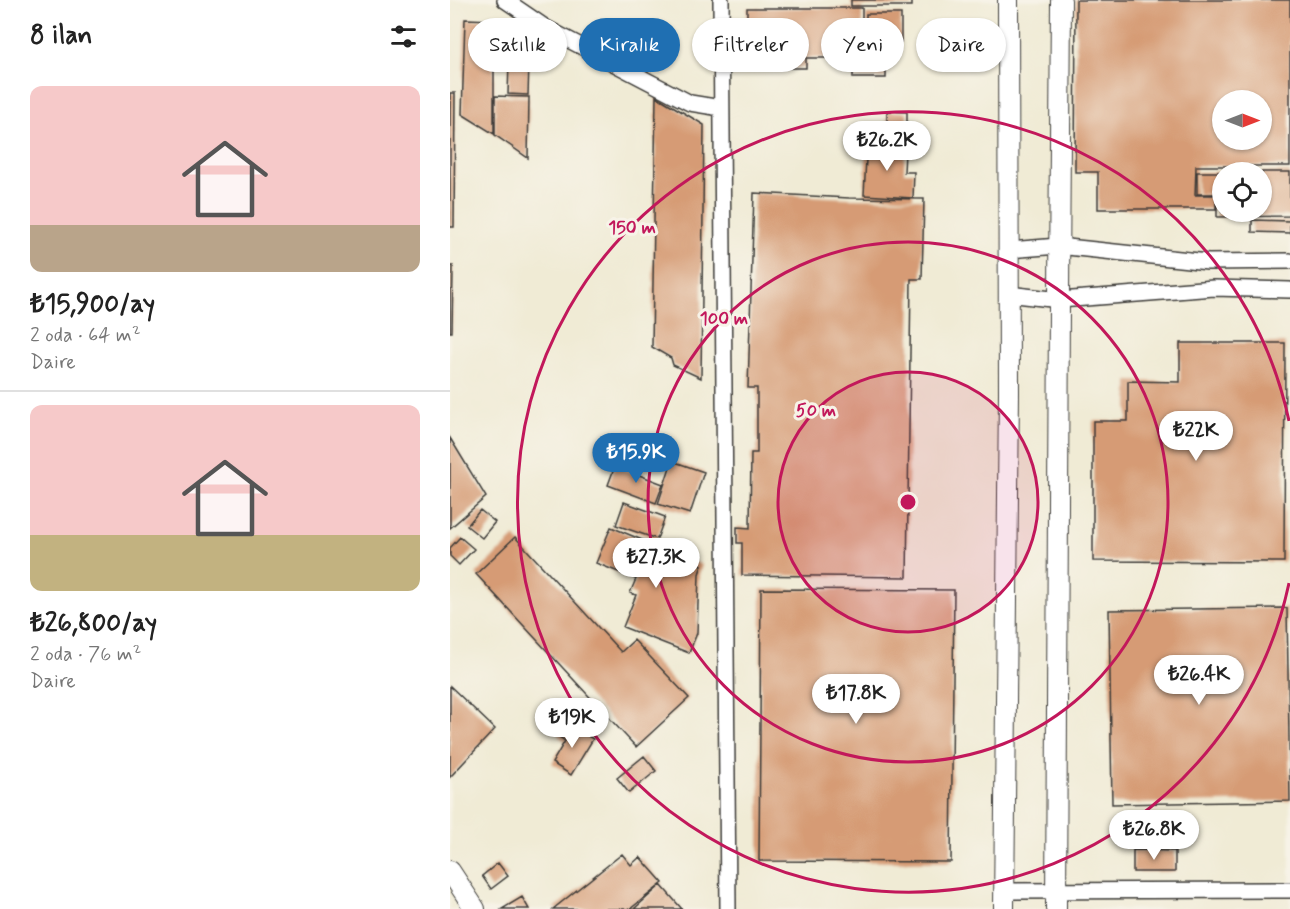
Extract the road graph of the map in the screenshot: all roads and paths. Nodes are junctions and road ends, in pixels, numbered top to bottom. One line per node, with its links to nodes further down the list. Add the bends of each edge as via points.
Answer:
1 (505, 0): 5 (street, via 546,28 690,103)
2 (721, 0): 5 (street)
3 (1008, 0): 7 (street)
4 (1060, 0): 6 (street)
5 (721, 108): 17 (street)
6 (1058, 246): 7 (street); 8 (street, via 1208,262); 11 (street)
7 (1008, 250): 10 (street)
8 (1290, 261)
9 (1290, 290): 11 (street, via 1214,288)
10 (1008, 294): 11 (street); 14 (street)
11 (1060, 300): 15 (street)
12 (450, 871): 16 (street)
13 (1290, 890): 15 (street)
14 (1004, 900): 15 (street)
15 (1056, 900)
16 (475, 909)
17 (728, 909)

